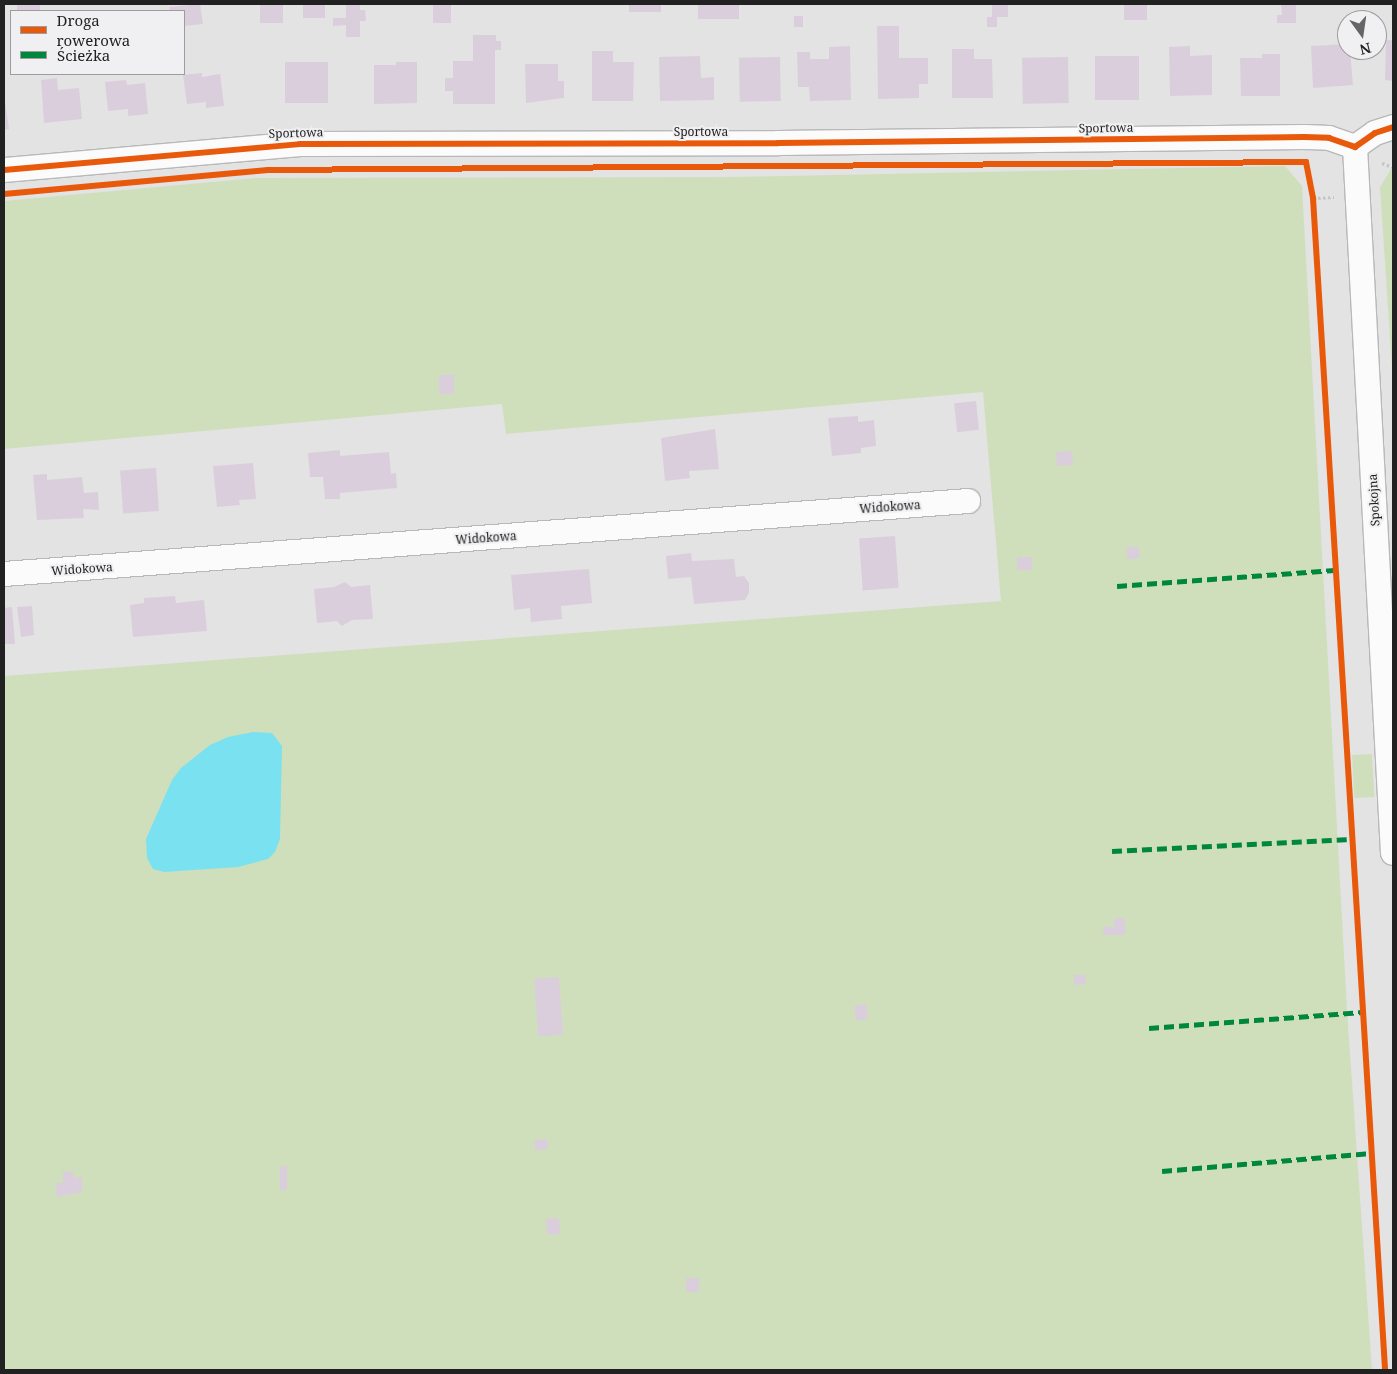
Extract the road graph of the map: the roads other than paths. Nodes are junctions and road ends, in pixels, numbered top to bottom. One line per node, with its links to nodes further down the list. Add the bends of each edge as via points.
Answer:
1 (1393, 127): 2 (street, via 1375,133)
2 (1355, 147): 3 (street, Sportowa, via 1329,138 1304,137 300,144); 6 (street, Spokojna)
3 (4, 170)
4 (968, 501): 5 (street, Widokowa)
5 (4, 574)
6 (1393, 853)

